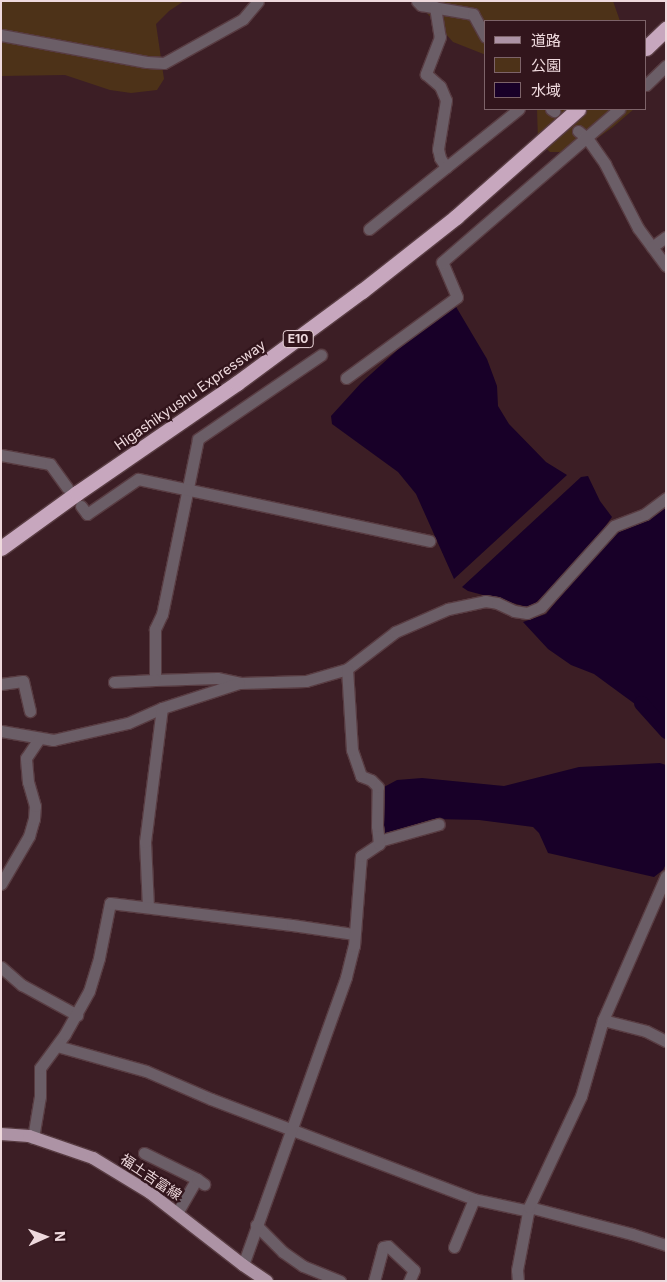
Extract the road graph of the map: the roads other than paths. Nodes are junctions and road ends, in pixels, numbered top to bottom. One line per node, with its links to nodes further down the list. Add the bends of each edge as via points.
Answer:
1 (258, 1): 6 (street, via 243,19 164,63)
2 (417, 1): 3 (street, via 421,5)
3 (435, 7): 5 (street, via 473,14); 14 (street, via 440,37 426,74 440,86 446,100 438,148)
4 (666, 29): 7 (highway)
5 (484, 33)
6 (1, 35)
7 (647, 47)
8 (666, 66): 9 (street)
9 (647, 83)
10 (518, 110): 14 (street)
11 (577, 110): 27 (highway, Higashikyushu Expressway / E10, via 456,216 354,297 258,369)
12 (618, 110): 13 (street)
13 (582, 134): 17 (street, via 605,164 638,228); 20 (street, via 442,262 457,297)
14 (446, 167): 15 (street)
15 (369, 229)
16 (666, 237): 17 (street)
17 (652, 247): 18 (street)
18 (666, 266)
19 (321, 355): 23 (street, via 198,438)
20 (346, 378)
21 (1, 455): 22 (street, via 50,464)
22 (67, 486)
23 (187, 490): 25 (street, via 138,479 87,514); 26 (street); 29 (street, via 162,614 154,630)
24 (666, 498): 28 (street, via 645,514 614,526 541,606 527,613 485,601 448,610 395,632)
25 (81, 506)
26 (429, 541)
27 (1, 548)
28 (347, 669): 31 (street, via 306,681); 38 (street, via 352,750 361,776 378,787)
29 (155, 680): 30 (street); 31 (street, via 216,678)
30 (114, 682)
31 (240, 683): 33 (street)
32 (1, 684): 34 (street, via 23,681)
33 (162, 708): 36 (street, via 128,723 53,740); 42 (street, via 145,842)
34 (30, 711)
35 (1, 730): 36 (street)
36 (38, 739): 40 (street, via 26,758 35,806 34,819 29,836)
37 (439, 824): 38 (street)
38 (379, 841): 43 (street, via 361,856)
39 (666, 876): 41 (street)
40 (1, 884)
41 (661, 902): 46 (street)
42 (148, 907): 43 (street); 45 (street, via 110,903 99,958 89,991)
43 (354, 934): 49 (street, via 346,977)
44 (1, 967): 45 (street, via 22,985)
45 (77, 1015): 48 (street)
46 (603, 1020): 47 (street, via 646,1031); 54 (street, via 581,1096)
47 (666, 1041)
48 (57, 1046): 49 (street, via 146,1071); 51 (street, via 40,1068 40,1096)
49 (292, 1130): 53 (street); 56 (street)
50 (1, 1134): 51 (main road, 福土吉富線)
51 (33, 1138): 55 (main road, 福土吉富線, via 92,1158)
52 (144, 1152): 55 (street, via 200,1182)
53 (474, 1199): 54 (street); 58 (street)
54 (529, 1209): 57 (street); 65 (street, via 517,1270)
55 (177, 1213): 59 (main road, 福土吉富線)
56 (256, 1225): 59 (street); 62 (street, via 283,1252 303,1266)
57 (666, 1245)
58 (454, 1246)
59 (243, 1265): 61 (main road, 福土吉富線)
60 (374, 1278): 63 (street); 64 (street, via 383,1247 388,1246 414,1270)
61 (267, 1281)
62 (340, 1281)
63 (386, 1281)
64 (409, 1281)
65 (518, 1281)

